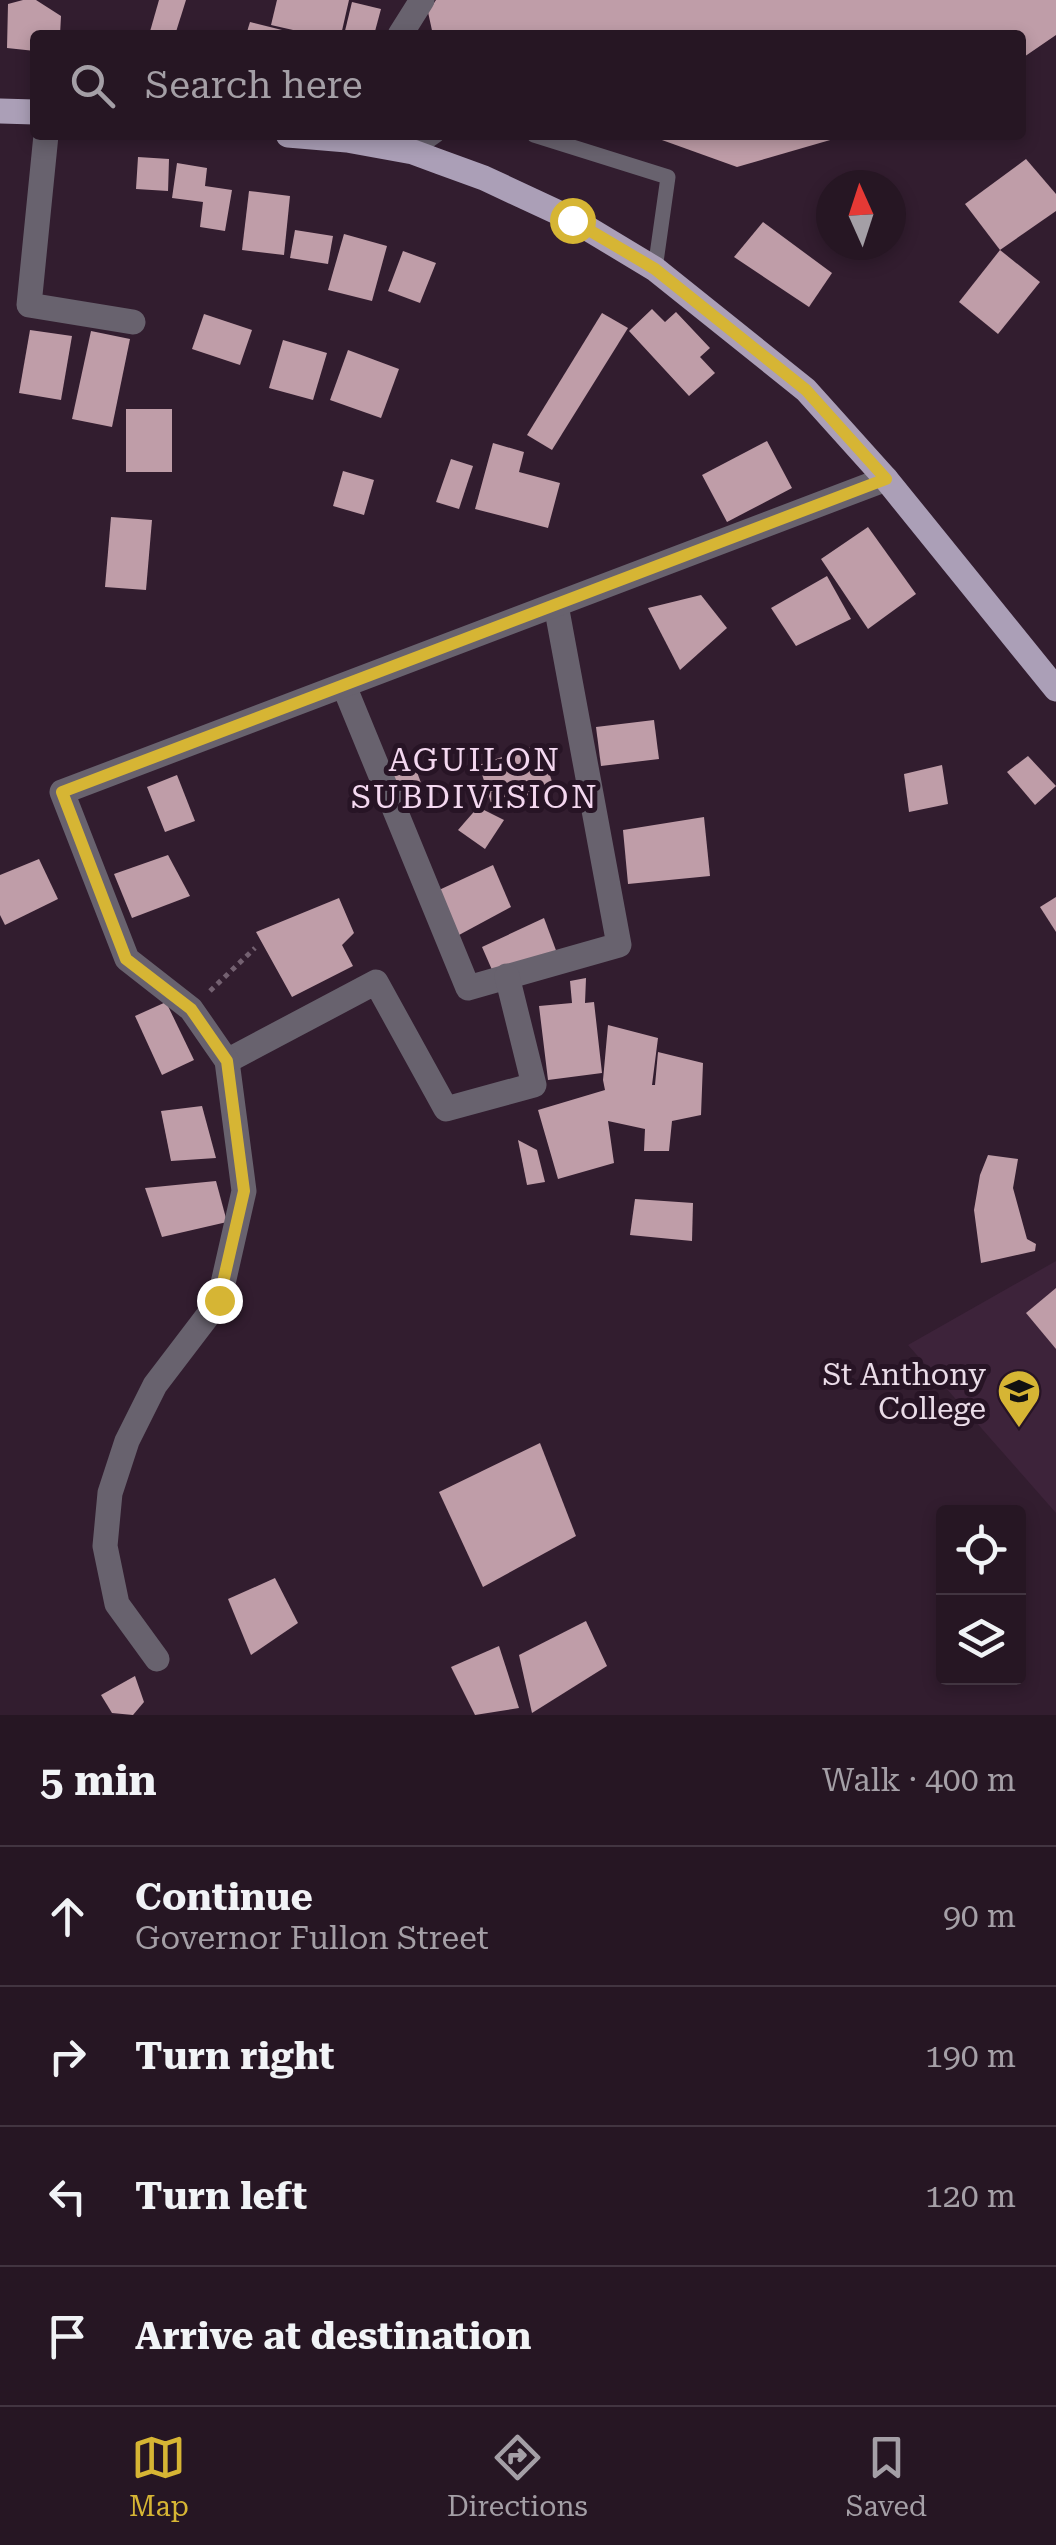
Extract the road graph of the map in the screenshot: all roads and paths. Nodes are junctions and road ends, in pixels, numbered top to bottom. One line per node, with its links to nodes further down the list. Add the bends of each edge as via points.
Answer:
1 (422, 0): 2 (street)
2 (403, 30)
3 (0, 111): 4 (main road)
4 (30, 112)
5 (46, 140): 11 (street, via 29,305)
6 (357, 140): 9 (main road)
7 (429, 140): 9 (lane)
8 (550, 140): 10 (lane, via 668,177)
9 (413, 152): 10 (main road, via 572,220)
10 (655, 269): 12 (main road, via 806,390)
11 (133, 322)
12 (886, 479): 13 (street); 15 (main road)
13 (556, 605): 14 (street); 17 (street, via 618,945)
14 (344, 686): 17 (street, via 468,988); 18 (street, via 62,792 126,959)
15 (1056, 690)
16 (256, 948): 18 (path)
17 (507, 976): 19 (street, via 534,1084 446,1110 376,982)
18 (191, 1009): 19 (street)
19 (227, 1061): 20 (street, via 244,1191 219,1300 155,1385 110,1493 104,1546 117,1604)
20 (157, 1660)

